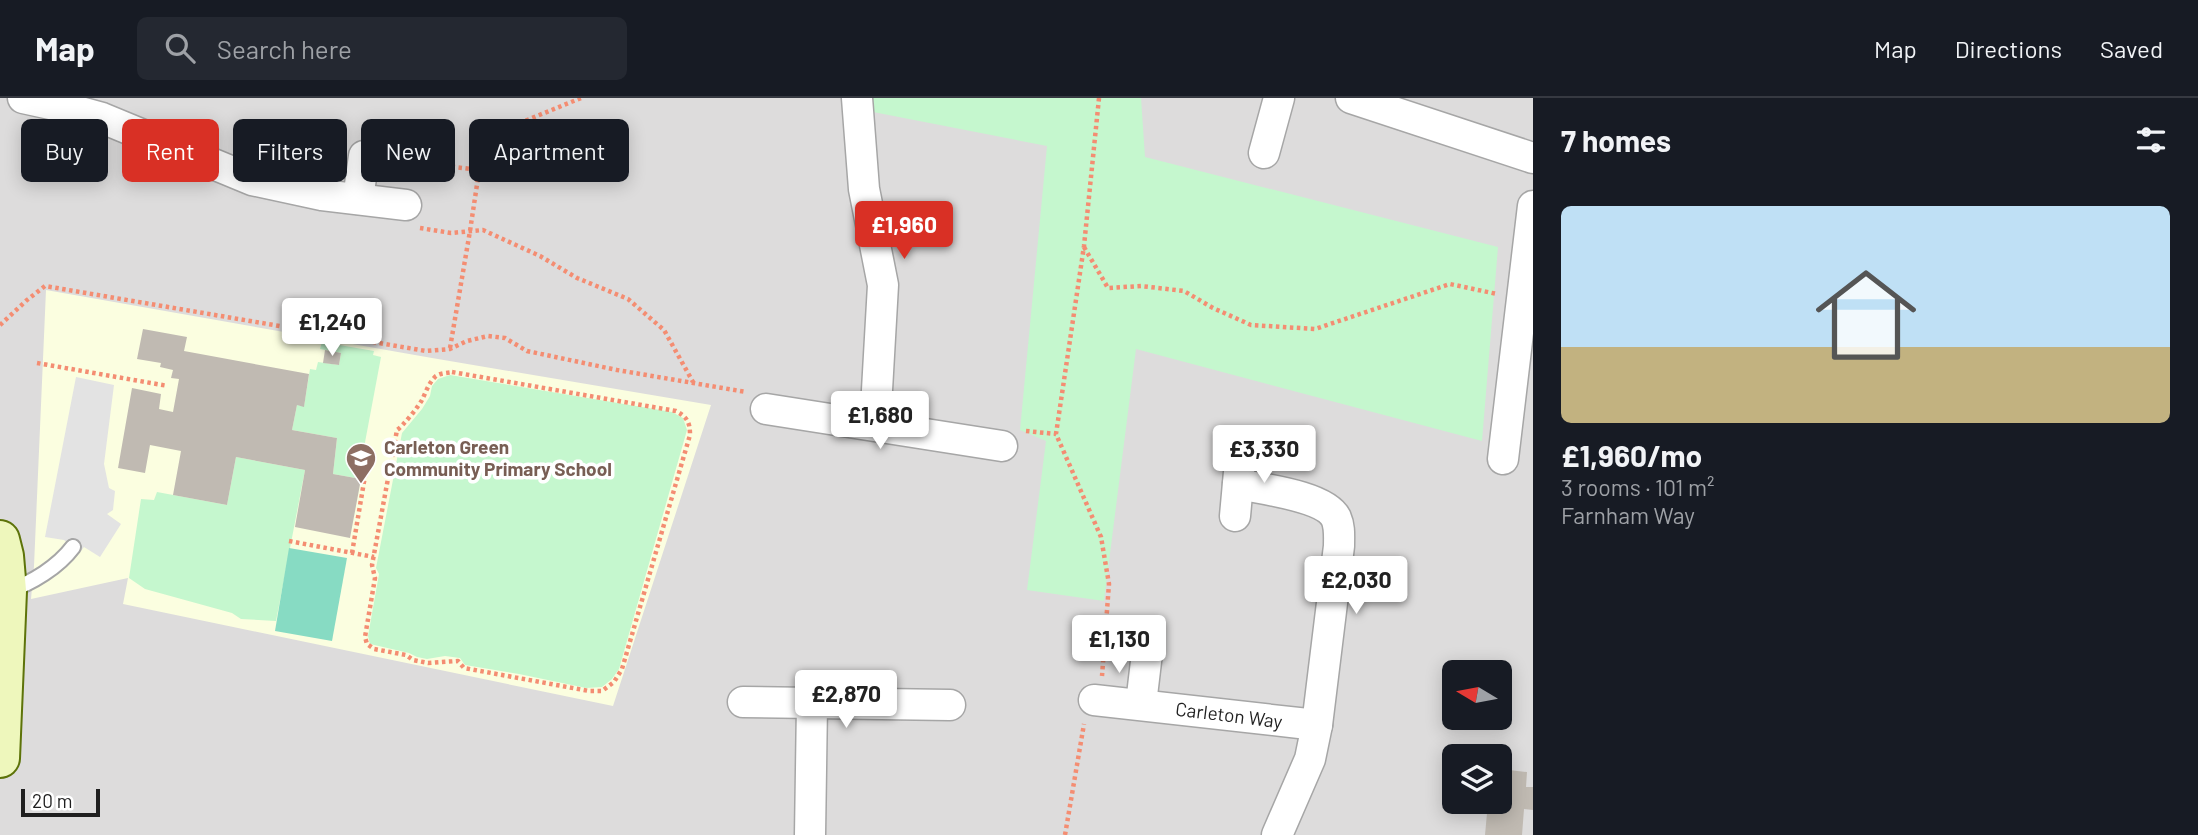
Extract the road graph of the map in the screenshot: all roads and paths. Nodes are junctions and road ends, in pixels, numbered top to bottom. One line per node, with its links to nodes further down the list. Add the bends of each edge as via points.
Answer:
1 (23, 98): 12 (street, via 102,118 252,180)
2 (581, 98): 7 (path)
3 (857, 98): 24 (street, via 864,189 883,285)
4 (1099, 98): 16 (path)
5 (1279, 98): 8 (street)
6 (1351, 98): 9 (street)
7 (530, 119)
8 (1264, 153)
9 (1533, 158)
10 (361, 178): 12 (street)
11 (477, 182): 15 (path)
12 (358, 200): 13 (street)
13 (406, 205): 15 (path, via 401,225 451,233)
14 (1533, 206): 17 (street)
15 (470, 231): 19 (path); 21 (path, via 483,230 628,299 664,330)
16 (1084, 246): 17 (path, via 1108,288 1141,286 1184,292 1251,325 1315,329 1450,284); 38 (path, via 1056,434 1101,537 1109,584)
17 (1522, 299): 27 (street)
18 (0, 325): 19 (path, via 45,286 426,351)
19 (450, 349): 21 (path, via 488,336 505,338 527,351)
20 (37, 363): 22 (path)
21 (693, 383): 23 (path, via 759,394)
22 (168, 386)
23 (766, 409): 24 (street)
24 (875, 425): 25 (street)
25 (1002, 446)
26 (1241, 450): 29 (street)
27 (1503, 459)
28 (362, 472): 34 (path, via 366,476)
29 (1238, 484): 30 (street); 43 (street, via 1305,499 1335,516 1339,545)
30 (1236, 516)
31 (0, 540): 36 (street)
32 (289, 541): 34 (path)
33 (73, 547): 36 (lane, via 58,563)
34 (352, 553): 35 (path)
35 (374, 557): 35 (path, via 397,430 420,404 430,383 443,373 676,411 690,426 622,668 602,691 577,691 464,668 457,661 428,663 374,649 365,637)
36 (7, 591): 44 (street)
37 (1147, 653): 41 (street)
38 (1097, 701): 41 (street, Carleton Way); 46 (path, via 1085,716)
39 (743, 702): 40 (street)
40 (812, 704): 42 (street); 45 (street)
41 (1141, 704): 43 (street, Carleton Way)
42 (950, 705)
43 (1317, 725): 47 (street, via 1310,759)
44 (1, 741)
45 (810, 835)
46 (1065, 835)
47 (1276, 835)

